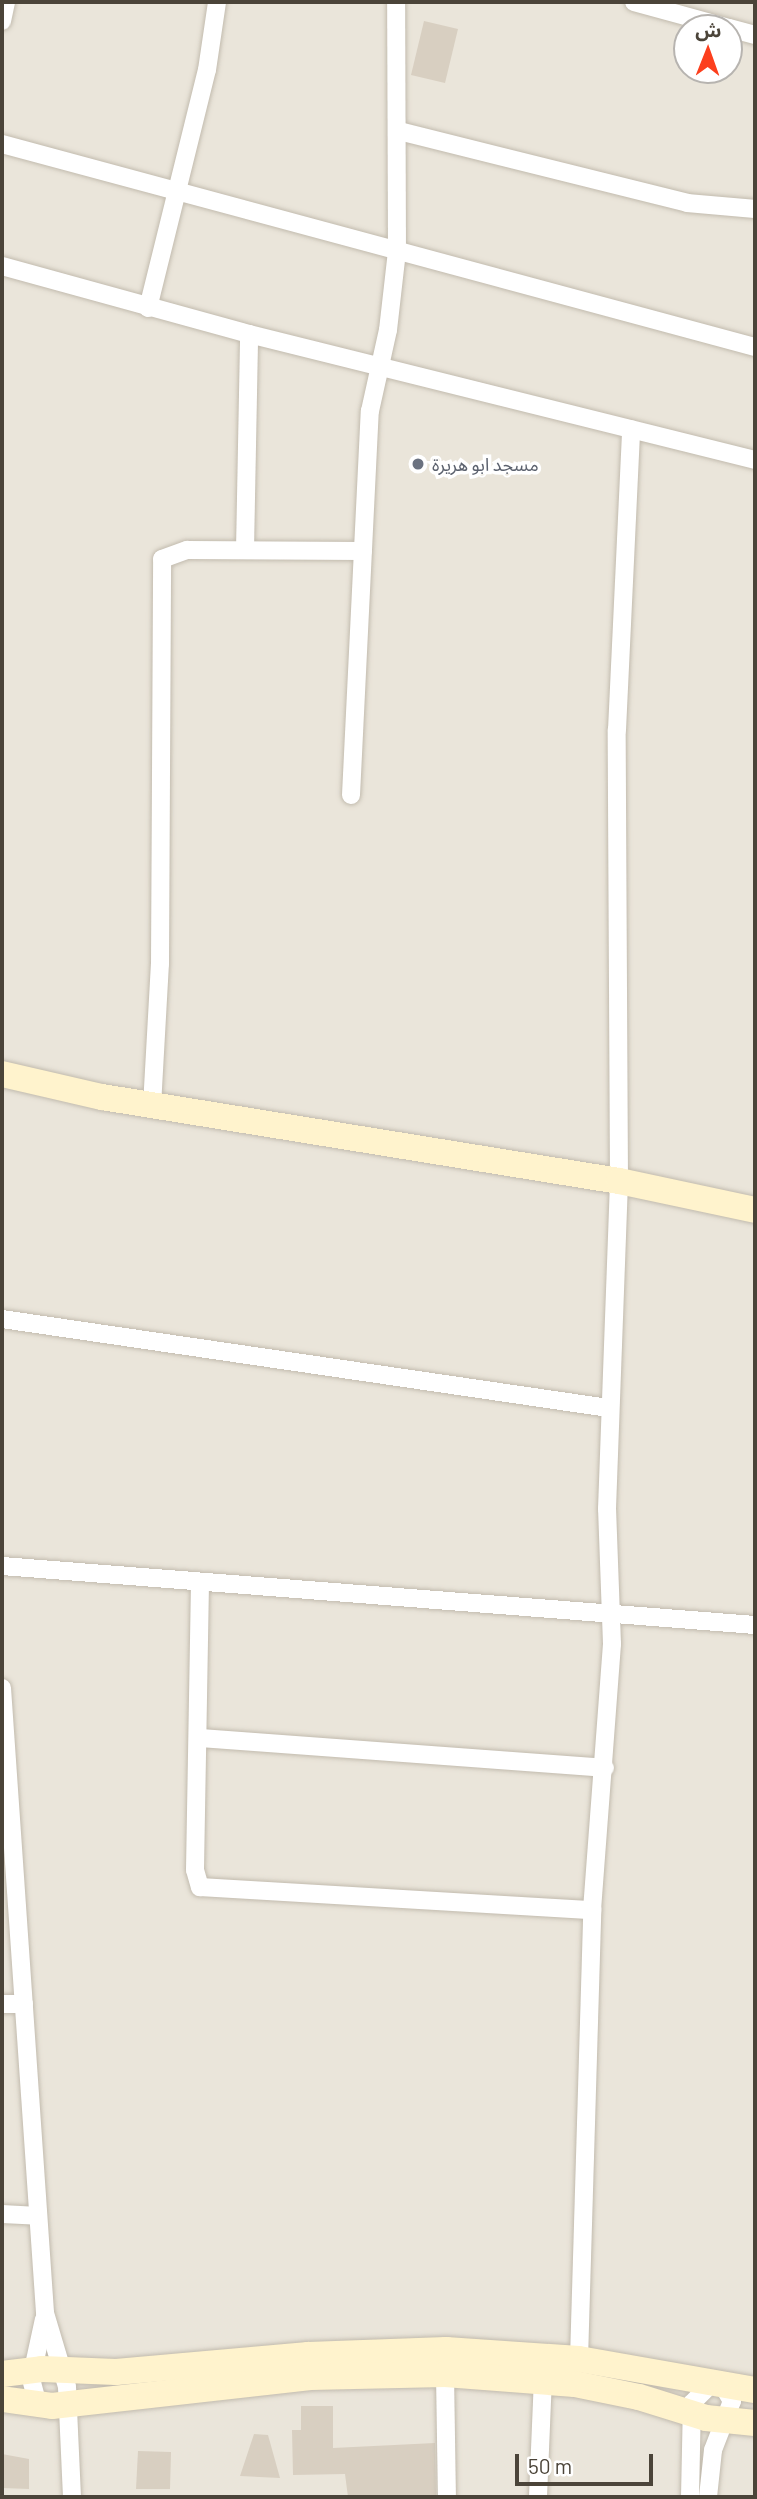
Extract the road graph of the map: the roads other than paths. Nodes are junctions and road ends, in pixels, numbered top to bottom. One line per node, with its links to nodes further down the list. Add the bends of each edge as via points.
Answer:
1 (5, 2): 6 (street)
2 (217, 2): 9 (street, via 207,70)
3 (396, 2): 7 (street)
4 (634, 2): 5 (street)
5 (678, 14)
6 (2, 21)
7 (399, 131): 10 (street, via 687,204); 11 (street)
8 (2, 144): 9 (street)
9 (177, 193): 11 (street); 13 (street)
10 (755, 209)
11 (397, 251): 15 (street); 16 (street)
12 (2, 266): 13 (street)
13 (148, 308): 14 (street)
14 (249, 334): 16 (street); 19 (street)
15 (755, 347)
16 (380, 367): 17 (street); 20 (street, via 370,411)
17 (631, 429): 18 (street); 24 (street, via 617,730)
18 (755, 460)
19 (245, 550): 20 (street); 23 (street, via 173,551 160,565 160,964)
20 (363, 551): 21 (street)
21 (351, 795)
22 (2, 1074): 23 (street)
23 (152, 1106): 24 (street)
24 (619, 1181): 25 (street); 27 (street)
25 (755, 1210)
26 (2, 1319): 27 (street)
27 (608, 1408): 30 (street)
28 (2, 1566): 29 (street)
29 (200, 1583): 30 (street); 33 (street)
30 (612, 1612): 31 (street); 35 (street)
31 (755, 1625)
32 (2, 1688): 34 (street)
33 (199, 1738): 35 (street); 36 (street, via 195,1870 200,1887)
34 (4, 1752): 38 (street)
35 (605, 1768): 36 (street)
36 (592, 1910): 42 (street)
37 (2, 2004): 38 (street)
38 (24, 2004): 40 (street)
39 (2, 2214): 40 (street)
40 (38, 2216): 41 (street)
41 (45, 2313): 43 (street); 44 (street)
42 (579, 2359): 44 (street, via 400,2350 116,2372); 48 (street)
43 (32, 2370): 44 (street); 45 (street); 51 (street)
44 (63, 2370): 52 (street)
45 (2, 2374)
46 (445, 2375): 47 (street); 52 (street, via 310,2377); 57 (street)
47 (543, 2380): 53 (street, via 618,2392); 58 (street)
48 (718, 2382): 49 (street); 53 (street, via 697,2394); 54 (street, via 732,2401)
49 (755, 2390)
50 (2, 2399): 51 (street)
51 (37, 2405): 52 (street)
52 (67, 2405): 56 (street)
53 (691, 2414): 54 (street); 59 (street)
54 (724, 2421): 55 (street); 60 (street, via 713,2450)
55 (755, 2423)
56 (72, 2497)
57 (447, 2497)
58 (538, 2497)
59 (690, 2497)
60 (708, 2497)

